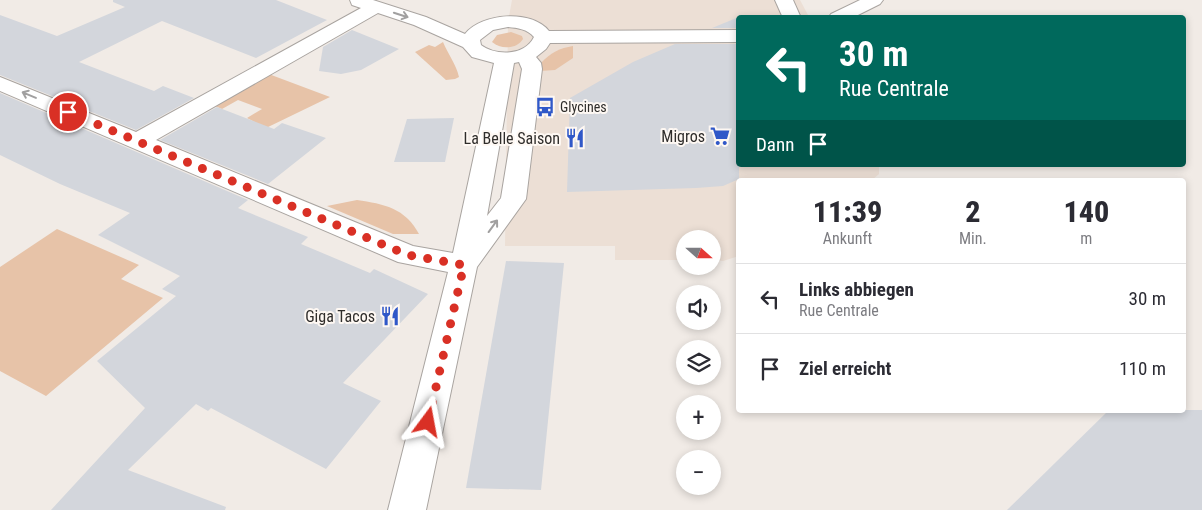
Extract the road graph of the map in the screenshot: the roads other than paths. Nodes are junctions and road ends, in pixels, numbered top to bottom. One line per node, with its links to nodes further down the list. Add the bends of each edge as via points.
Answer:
1 (354, 0): 4 (street)
2 (784, 0): 5 (street)
3 (874, 0): 6 (street)
4 (376, 7): 9 (street, one-way to 9); 12 (street)
5 (791, 15)
6 (843, 15)
7 (736, 36): 8 (street)
8 (542, 37): 9 (street, via 536,28 509,15 480,29); 10 (street, via 538,48)
9 (471, 44): 10 (street, via 481,54)
10 (514, 57): 13 (street); 13 (street, one-way to 10, via 513,198 532,69 531,63)
11 (0, 83): 12 (street, one-way to 11)
12 (137, 141): 13 (street, via 408,255)
13 (464, 265): 14 (street)
14 (407, 510)

